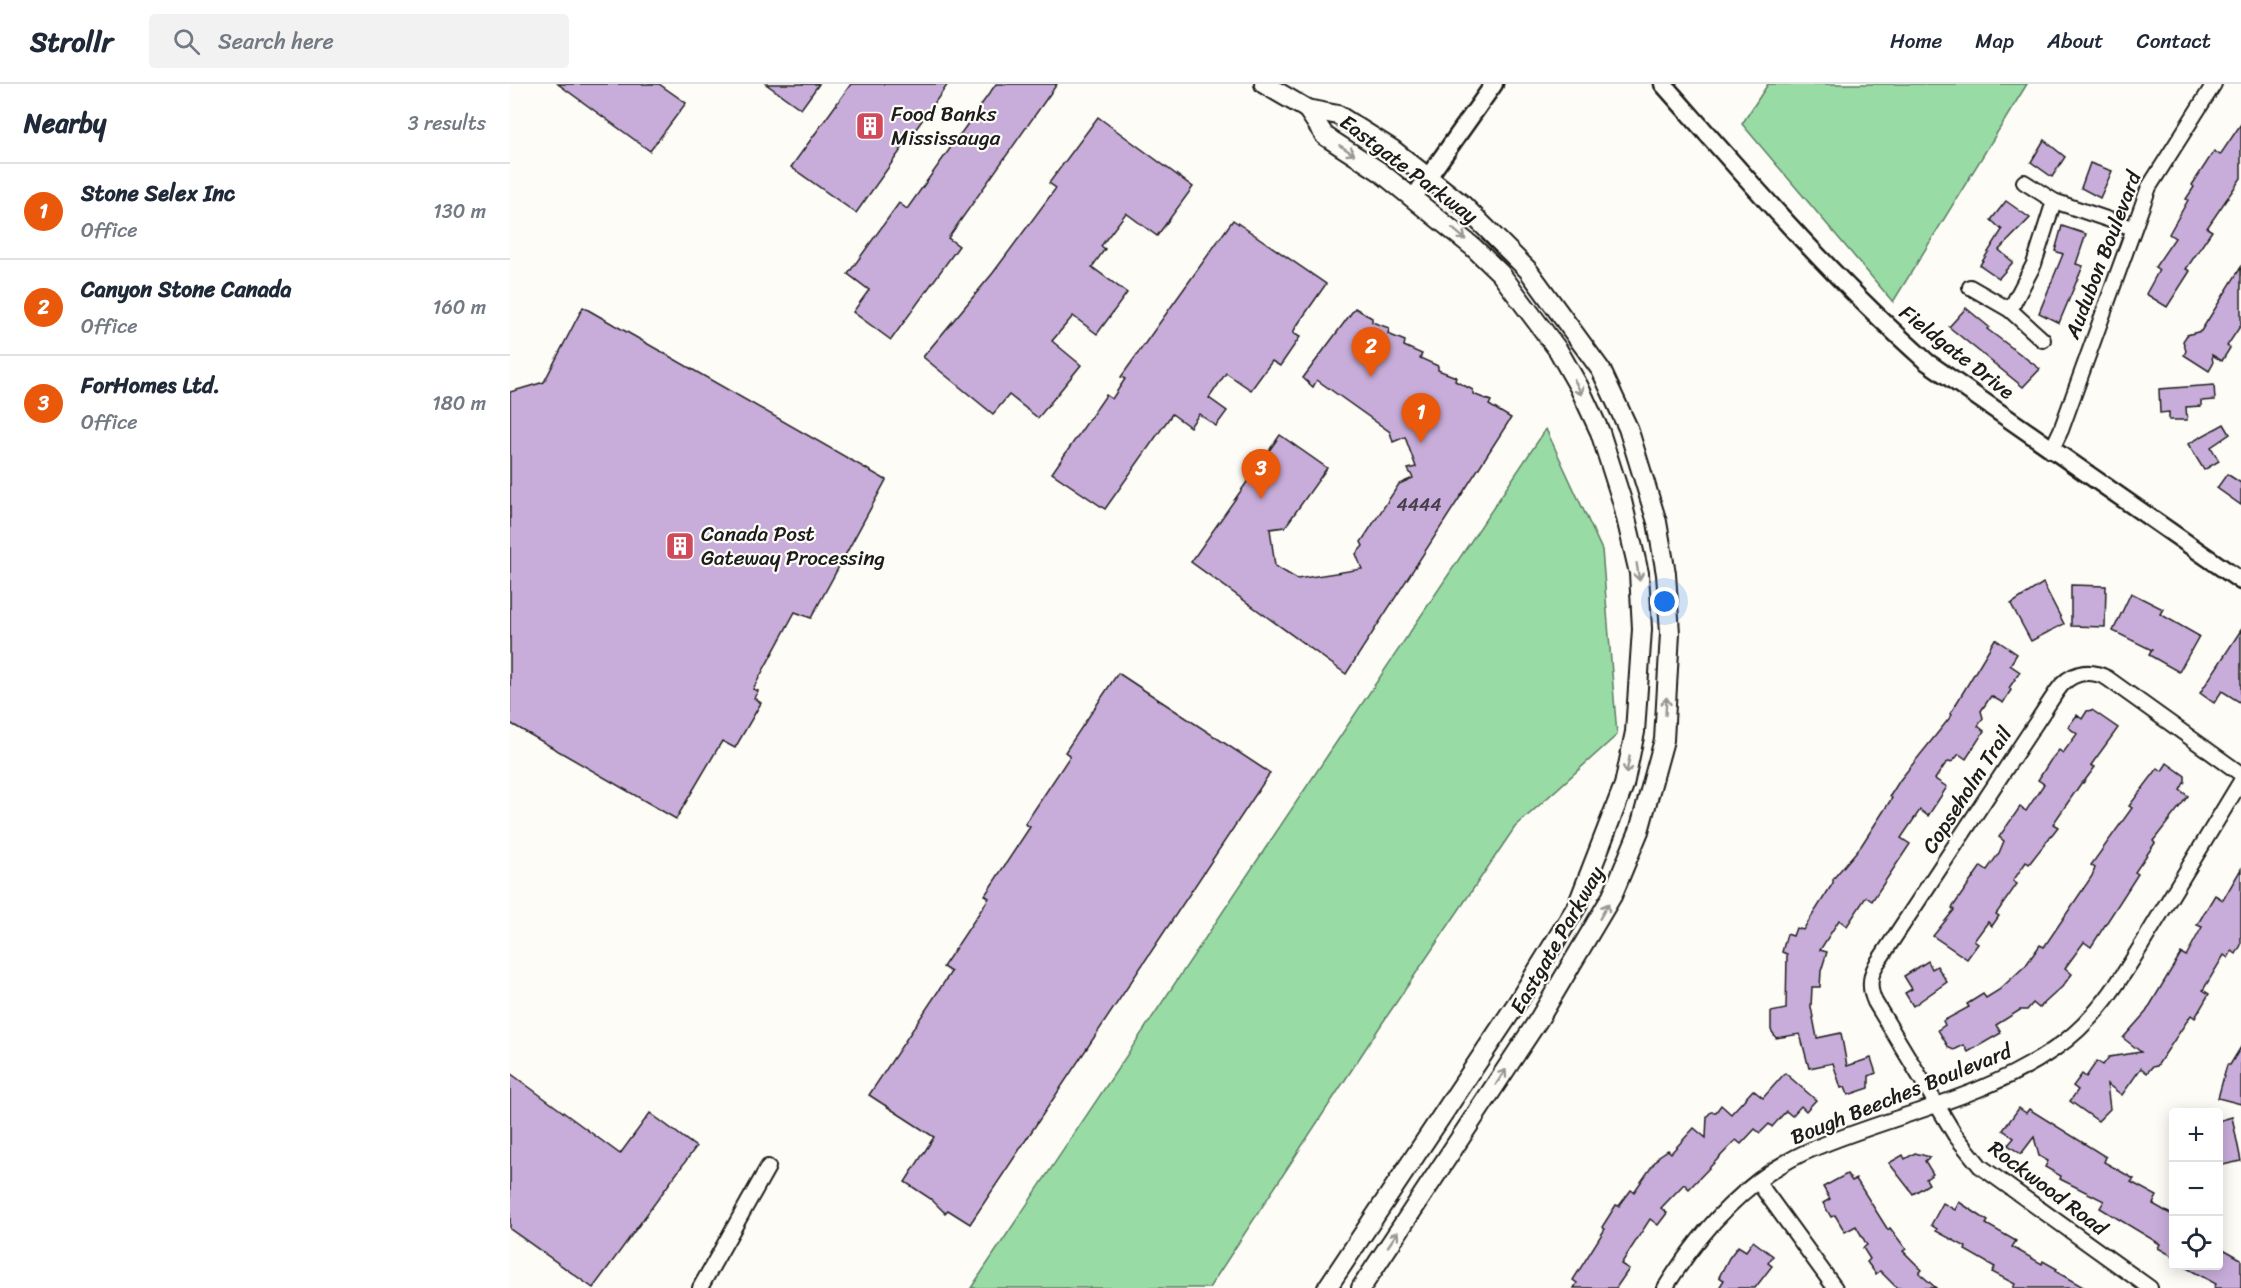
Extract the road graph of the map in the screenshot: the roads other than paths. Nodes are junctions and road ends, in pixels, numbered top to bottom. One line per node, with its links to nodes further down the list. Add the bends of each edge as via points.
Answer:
1 (1264, 84): 5 (main road, Eastgate Parkway)
2 (1494, 84): 6 (street)
3 (1663, 84): 14 (street, Fieldgate Drive, via 1882,322 1927,362)
4 (2214, 84): 10 (street, Audubon Boulevard, via 2162,163)
5 (1307, 109): 6 (main road, Eastgate Parkway, via 1338,115); 8 (main road, Eastgate Parkway, one-way to 8, via 1325,136)
6 (1427, 177): 8 (street); 23 (main road, Eastgate Parkway, one-way to 6, via 1539,1019 1612,896 1638,831 1664,741 1670,633 1666,574 1657,522 1628,428 1601,370 1528,270 1493,232)
7 (2024, 182): 9 (street)
8 (1414, 197): 22 (main road, Eastgate Parkway, one-way to 22, via 1500,273 1558,350 1579,387 1600,432 1639,573 1641,677 1624,785 1577,906)
9 (2054, 201): 10 (street); 12 (street, via 2034,264)
10 (2133, 228): 14 (street, Audubon Boulevard)
11 (1970, 288): 12 (street)
12 (2010, 310): 13 (street)
13 (2043, 340)
14 (2050, 451): 15 (street, Fieldgate Drive)
15 (2241, 581)
16 (2241, 774): 18 (street, Copseholm Trail, via 2101,675 2078,674 2062,683 1871,977 1875,1002)
17 (2241, 781): 18 (street, Bough Beeches Boulevard, via 2115,989 2094,1016 2040,1059)
18 (1937, 1105): 20 (street, Bough Beeches Boulevard, via 1814,1148); 26 (street, Rockwood Road, via 1968,1154 1993,1178)
19 (768, 1167): 21 (street)
20 (1758, 1182): 24 (street, Bough Beeches Boulevard, via 1713,1222); 25 (street)
21 (700, 1288)
22 (1327, 1288)
23 (1361, 1288)
24 (1665, 1288)
25 (1835, 1288)
26 (2150, 1288)

